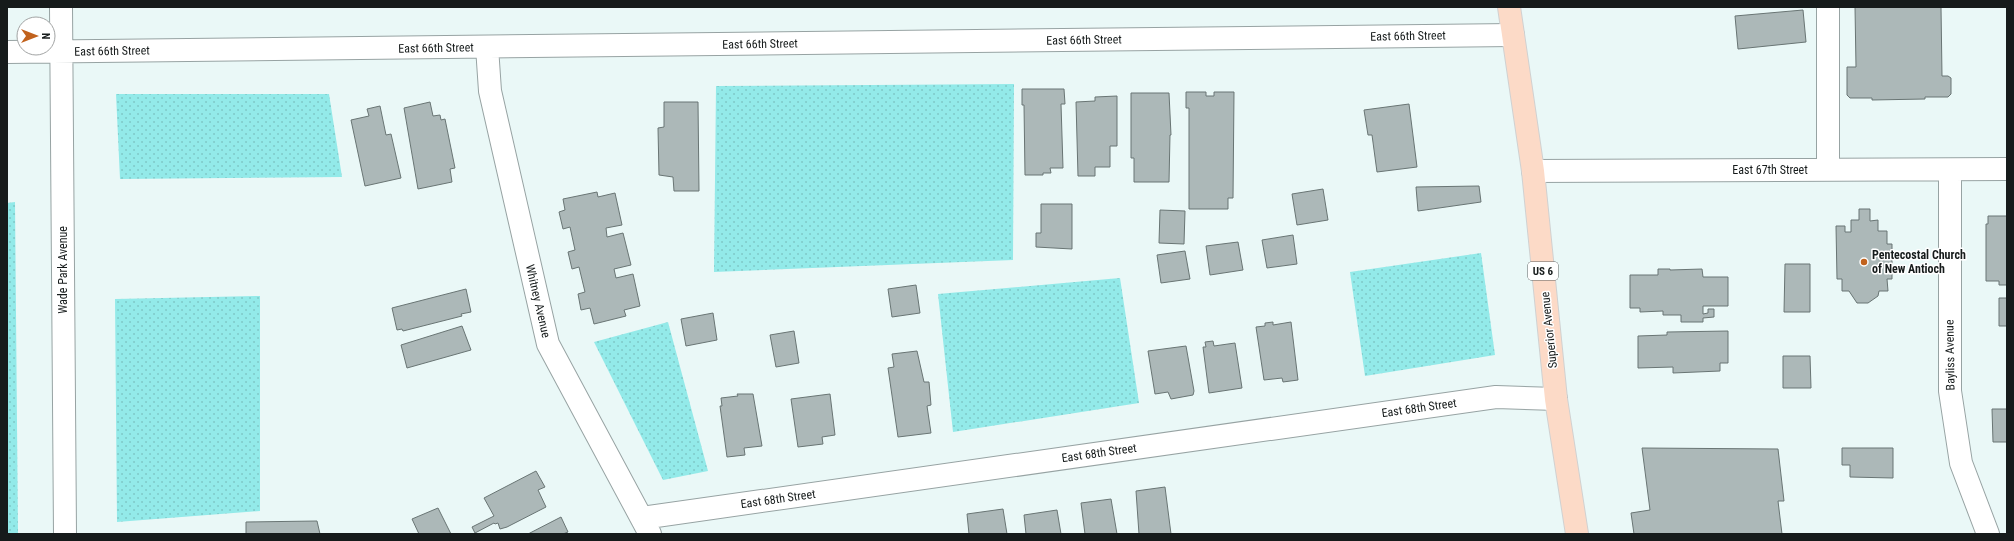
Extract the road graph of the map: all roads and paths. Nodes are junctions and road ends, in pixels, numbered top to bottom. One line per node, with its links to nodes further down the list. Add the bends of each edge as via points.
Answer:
1 (61, 7): 7 (street, Wade Park Avenue)
2 (1509, 7): 4 (main road, Superior Avenue / US 6)
3 (1828, 7): 9 (street)
4 (1513, 34): 5 (street, East 66th Street); 11 (main road, Superior Avenue / US 6)
5 (487, 47): 7 (street, East 66th Street); 13 (street, Whitney Avenue, via 490,91 548,344)
6 (7, 52): 7 (street, East 66th Street)
7 (62, 52): 14 (street, Wade Park Avenue)
8 (2007, 169): 10 (street, East 67th Street)
9 (1828, 170): 10 (street, East 67th Street); 11 (street, East 67th Street)
10 (1950, 170): 16 (street, Bayliss Avenue, via 1950,391 1961,463)
11 (1533, 171): 12 (main road, Superior Avenue / US 6)
12 (1556, 399): 13 (street, East 68th Street, via 1496,397); 15 (main road, Superior Avenue / US 6)
13 (646, 526)
14 (65, 534)
15 (1577, 534)
16 (1988, 534)

